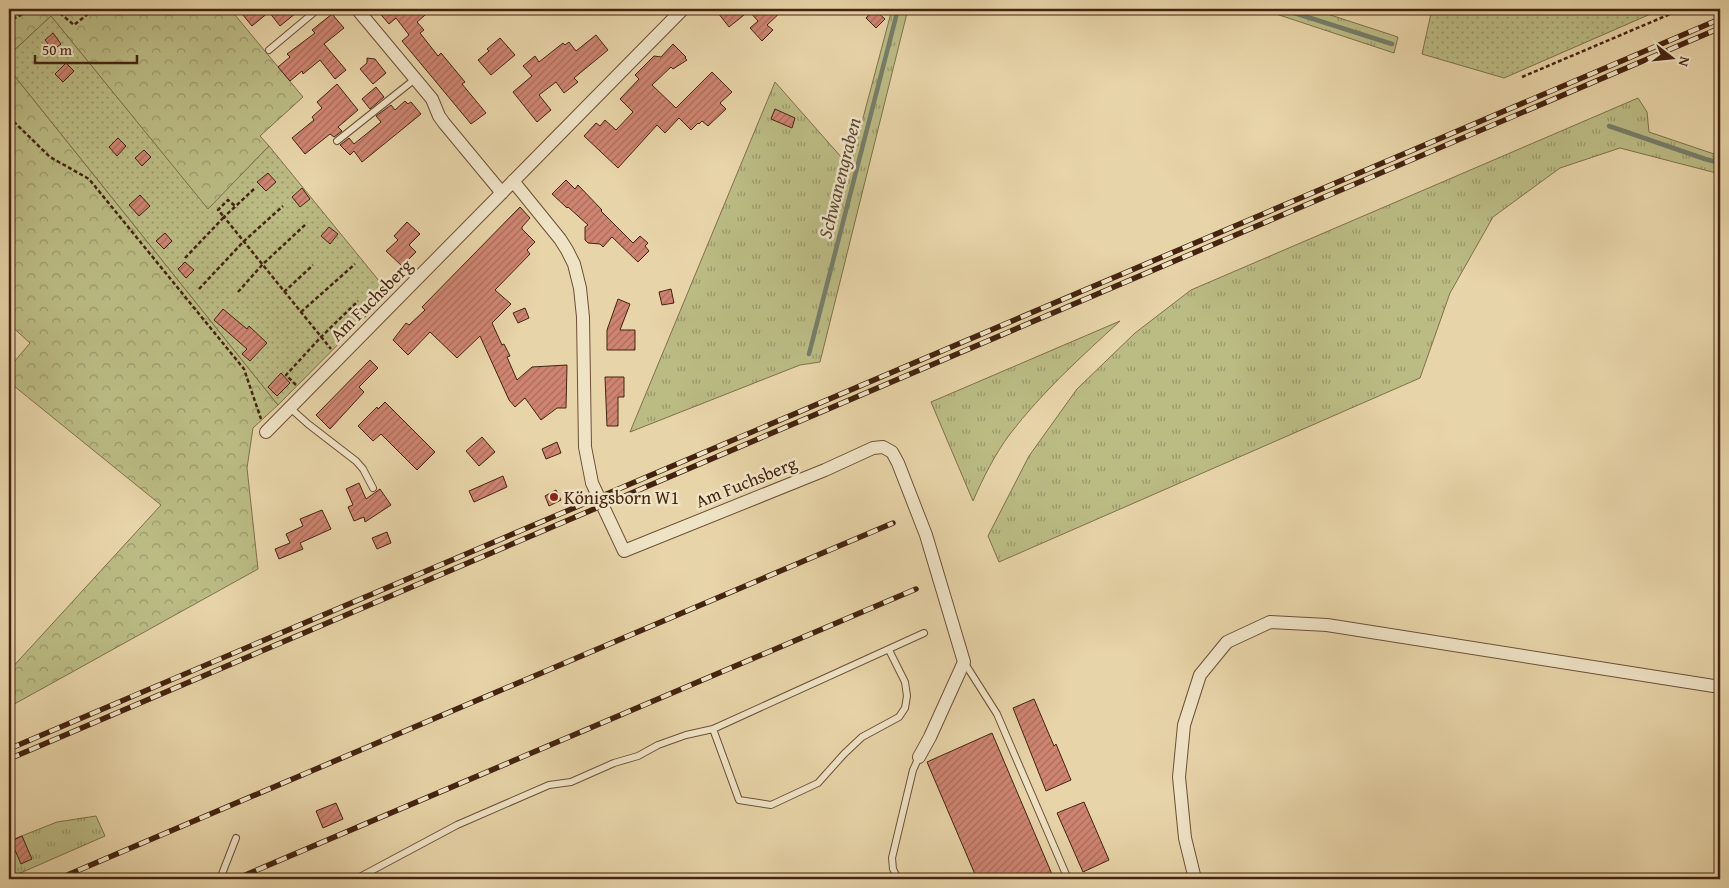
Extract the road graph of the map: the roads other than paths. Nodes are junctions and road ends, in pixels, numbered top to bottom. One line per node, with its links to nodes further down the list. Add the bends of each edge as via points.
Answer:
1 (318, 9): 4 (lane)
2 (357, 9): 5 (street)
3 (683, 9): 7 (street, Am Fuchsberg)
4 (269, 50)
5 (414, 79): 6 (lane); 8 (street, via 432,99 438,116)
6 (337, 141)
7 (513, 181): 8 (street, Am Fuchsberg); 14 (street, Am Fuchsberg, via 560,239 574,264 583,317 587,466 624,551 873,448 883,447 892,452 898,463 926,535)
8 (502, 193): 9 (street, Am Fuchsberg)
9 (289, 407): 10 (street, Am Fuchsberg); 11 (lane, via 356,461)
10 (266, 432)
11 (373, 488)
12 (924, 633): 13 (lane)
13 (889, 650): 16 (lane); 16 (lane, via 905,682 905,708 899,717 862,737 818,783 771,805 739,800)
14 (964, 662): 17 (street); 22 (lane, via 997,714)
15 (1720, 687): 23 (street, via 1328,625 1270,622 1228,642 1200,675 1184,725 1178,777 1185,838)
16 (713, 729): 20 (lane, via 686,735 571,782 541,788 457,825)
17 (919, 757): 21 (lane, via 892,858)
18 (236, 838): 19 (lane)
19 (220, 879)
20 (356, 879)
21 (898, 879)
22 (1068, 879)
23 (1195, 879)

